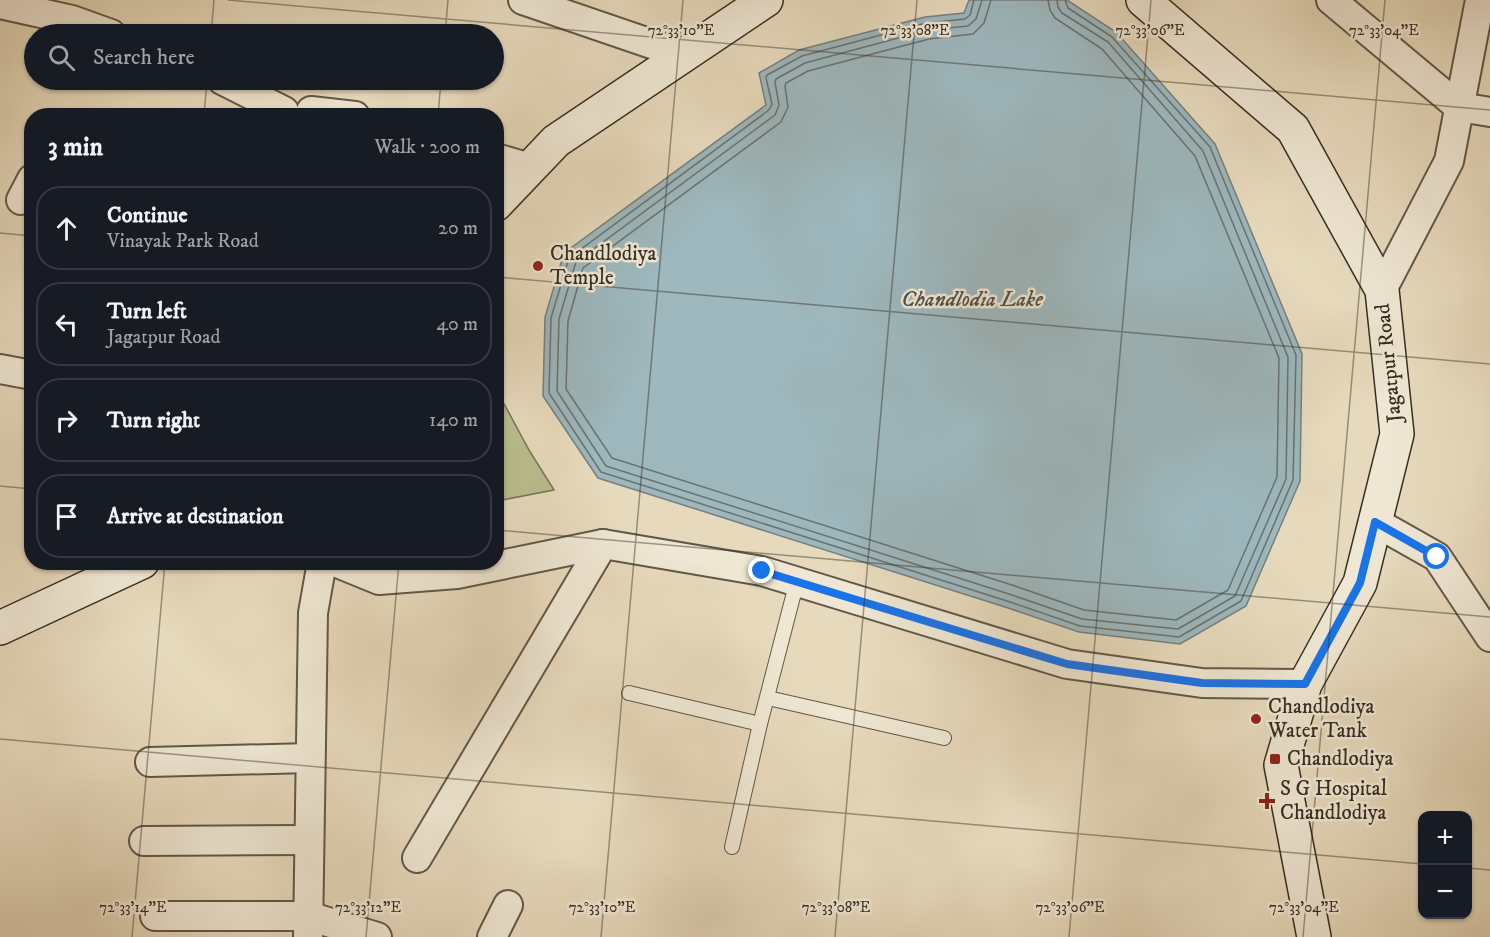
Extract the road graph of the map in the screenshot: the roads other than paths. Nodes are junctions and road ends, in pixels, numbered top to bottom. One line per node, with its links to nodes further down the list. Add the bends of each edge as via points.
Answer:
1 (524, 0): 8 (street)
2 (766, 0): 8 (street)
3 (1143, 0): 16 (street, Jagatpur Road, via 1293,129)
4 (1331, 0): 10 (street)
5 (1480, 0): 10 (street)
6 (0, 4): 7 (street)
7 (83, 24)
8 (684, 55): 14 (street, via 556,141)
9 (242, 90): 11 (street)
10 (1459, 107): 12 (street); 16 (street, via 1449,161)
11 (278, 108)
12 (1490, 112)
13 (504, 160): 14 (street)
14 (530, 168): 15 (street)
15 (504, 196)
16 (1382, 290): 19 (street, Jagatpur Road, via 1396,434)
17 (0, 369): 18 (street)
18 (24, 374)
19 (1375, 522): 28 (street, via 1437,557); 29 (street, Jagatpur Road, via 1360,583)
20 (603, 544): 21 (street); 26 (street, via 762,571); 39 (street)
21 (504, 564)
22 (125, 570): 27 (street)
23 (321, 570): 34 (street, via 313,613)
24 (355, 570): 25 (street, via 379,580)
25 (476, 570)
26 (797, 581): 29 (street, via 1067,664 1202,683); 31 (lane)
27 (0, 628)
28 (1490, 638)
29 (1305, 684): 45 (street, Jagatpur Road, via 1281,765)
30 (629, 693): 32 (lane)
31 (768, 698): 32 (lane); 33 (lane)
32 (760, 724): 38 (lane)
33 (944, 738)
34 (310, 758): 35 (street); 36 (street)
35 (150, 762)
36 (309, 840): 37 (street); 42 (street)
37 (144, 841)
38 (732, 847)
39 (417, 858)
40 (508, 905): 44 (street)
41 (155, 916): 42 (street)
42 (308, 926): 43 (street)
43 (377, 937)
44 (492, 937)
45 (1314, 937)

